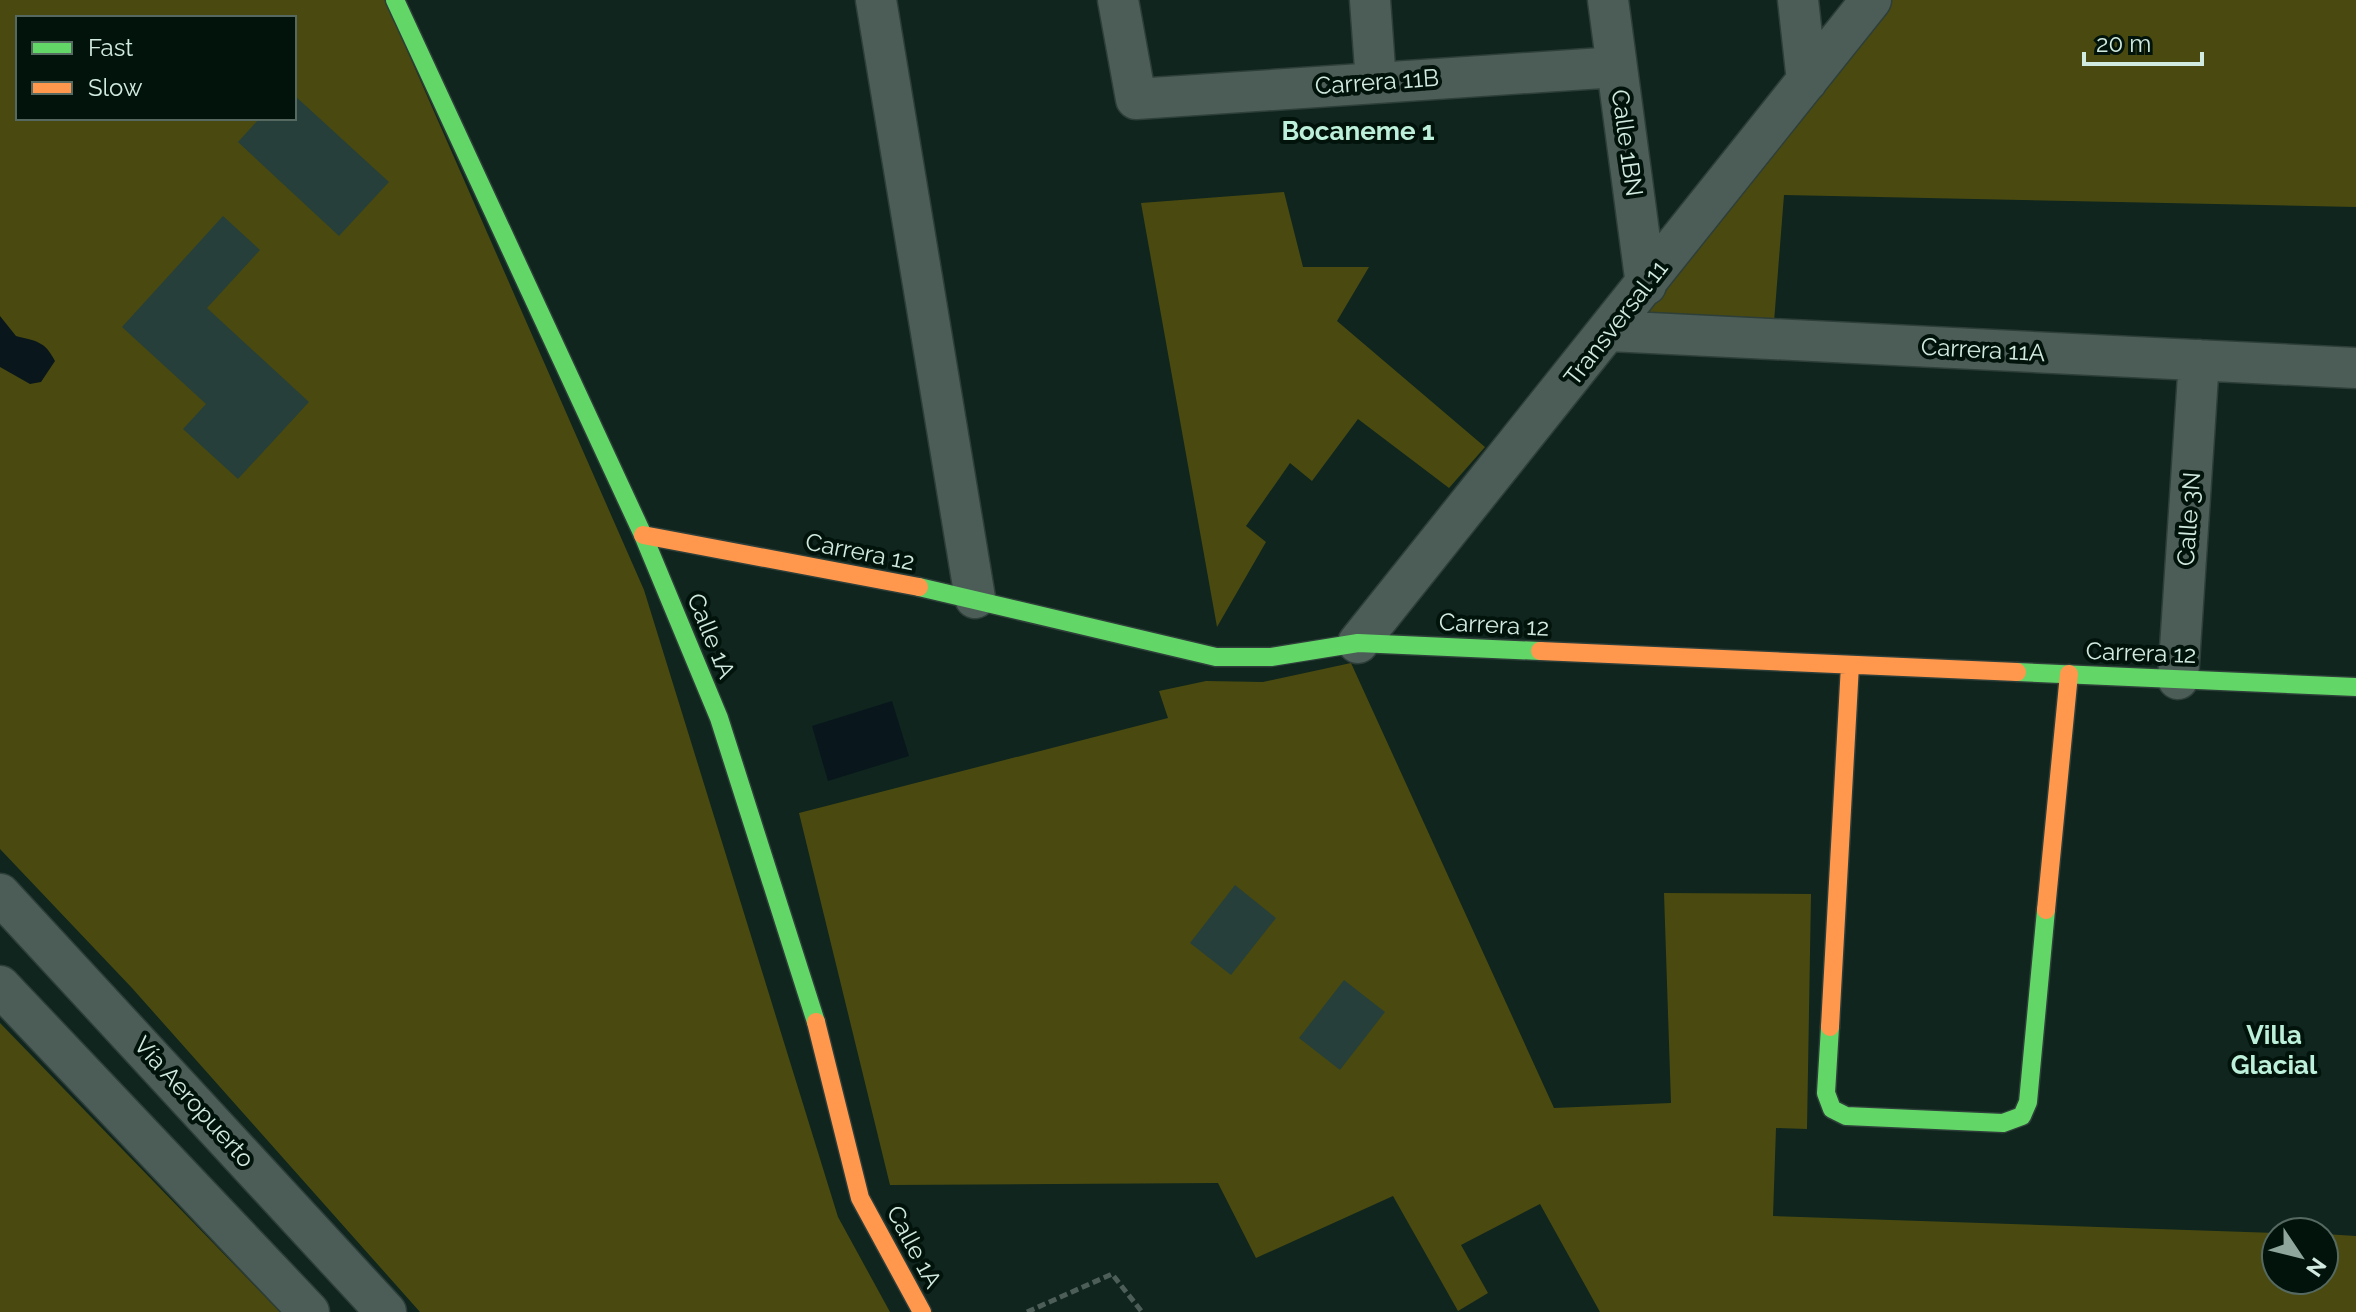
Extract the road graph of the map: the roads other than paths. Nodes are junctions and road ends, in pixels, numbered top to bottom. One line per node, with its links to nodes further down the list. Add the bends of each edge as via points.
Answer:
1 (395, 0): 15 (street, Calle 1A)
2 (876, 0): 16 (street)
3 (1118, 0): 10 (street, Carrera 11B, via 1136,99)
4 (1370, 0): 10 (street)
5 (1608, 0): 8 (street, Calle 1BN)
6 (1798, 0): 9 (street)
7 (1871, 0): 9 (street, Transversal 11)
8 (1617, 67): 10 (street, Carrera 11B); 11 (street, Calle 1BN)
9 (1807, 81): 11 (street, Transversal 11)
10 (1376, 82)
11 (1646, 285): 12 (street, Transversal 11)
12 (1610, 331): 13 (street, Carrera 11A); 17 (street, Transversal 11)
13 (2199, 360): 14 (street, Carrera 11A); 20 (street, Calle 3N)
14 (2356, 368)
15 (643, 535): 16 (street, Carrera 12); 26 (street, Calle 1A, via 719,718 821,1038 860,1198)
16 (975, 598): 17 (street, Carrera 12, via 1216,657 1271,657)
17 (1358, 643): 18 (street, Carrera 12)
18 (1850, 665): 19 (street, Carrera 12); 19 (street, via 1826,1093 1832,1109 1846,1116 2003,1123 2022,1116 2028,1102)
19 (2069, 674): 20 (street, Carrera 12)
20 (2178, 679): 21 (street, Carrera 12)
21 (2356, 687)
22 (0, 894): 25 (street, Vía Aeropuerto)
23 (0, 986): 24 (street)
24 (309, 1312)
25 (386, 1312)
26 (922, 1312)

